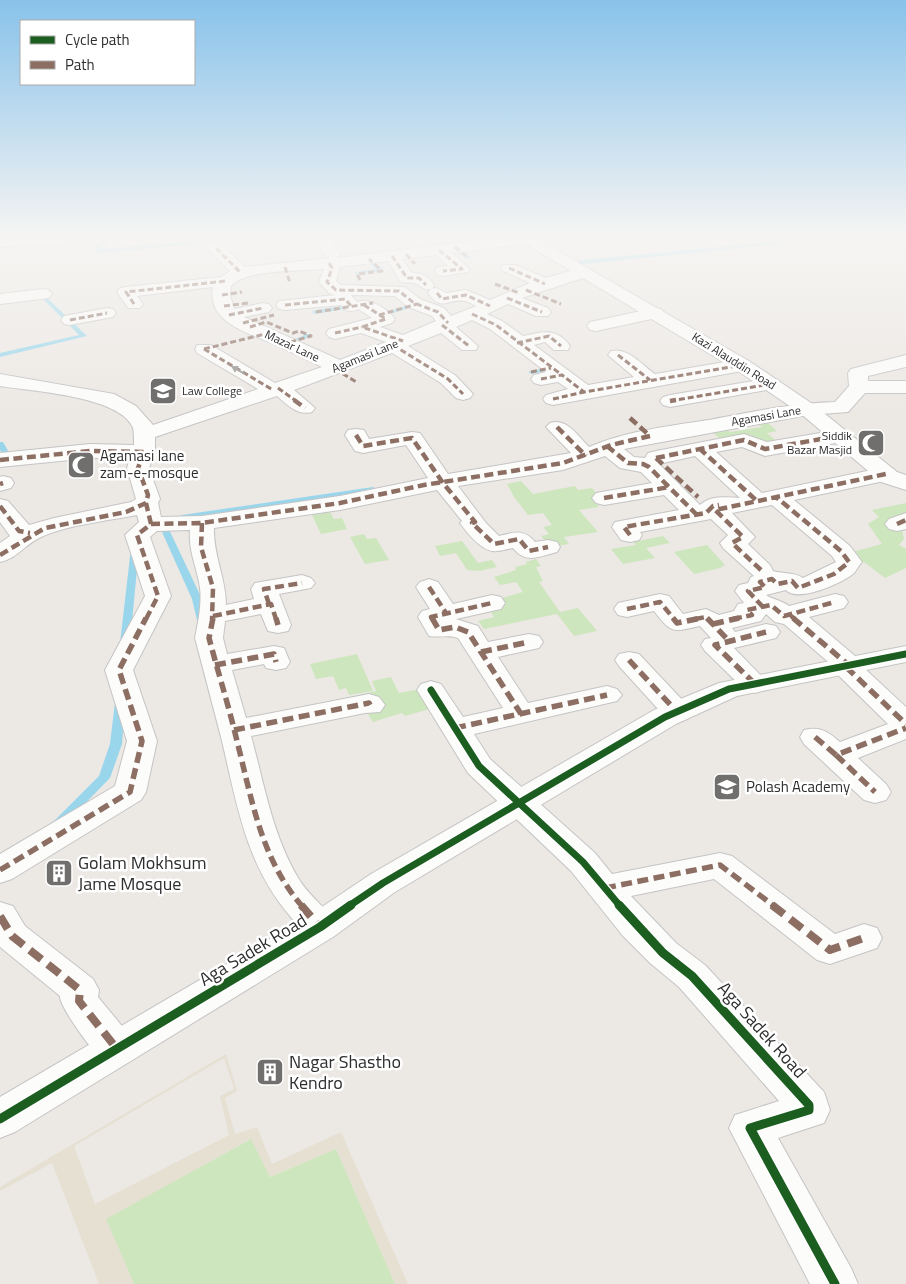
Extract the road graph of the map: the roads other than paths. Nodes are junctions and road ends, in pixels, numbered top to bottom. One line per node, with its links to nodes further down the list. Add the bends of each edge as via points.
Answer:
1 (35, 295): 13 (street)
2 (128, 295): 14 (street)
3 (148, 295): 18 (street)
4 (233, 295): 18 (street)
5 (257, 295): 18 (street)
6 (404, 295): 16 (street)
7 (438, 295): 8 (street, via 442,299)
8 (469, 295)
9 (505, 295): 24 (street, Agamasi Lane)
10 (509, 295): 21 (street)
11 (512, 295): 17 (street)
12 (623, 295): 23 (street, Kazi Alauddin Road)
13 (0, 299)
14 (134, 304)
15 (262, 304): 18 (street); 18 (street); 19 (street, via 345,299)
16 (417, 304): 19 (street); 26 (street, via 438,312)
17 (561, 304)
18 (238, 307): 30 (street, Mazar Lane); 30 (street, via 293,333 299,331 311,336); 45 (street, one-way to 18, via 204,350)
19 (367, 308): 20 (street); 28 (street, via 386,319)
20 (316, 312)
21 (542, 312)
22 (106, 313): 25 (street)
23 (655, 313): 27 (street); 37 (street, Kazi Alauddin Road)
24 (472, 314): 26 (street, Agamasi Lane); 32 (street, via 496,325)
25 (70, 320)
26 (445, 324): 31 (street, Agamasi Lane); 33 (street)
27 (596, 326)
28 (362, 327): 29 (street); 31 (street)
29 (335, 333)
30 (287, 343): 38 (street, Mazar Lane)
31 (398, 343): 38 (street, Agamasi Lane); 47 (street, via 448,379)
32 (517, 343): 34 (street, via 549,336); 46 (street, via 546,374)
33 (469, 346)
34 (561, 346)
35 (618, 355): 40 (street)
36 (906, 361): 43 (street, Agamasi Lane, via 858,374)
37 (742, 365): 40 (street); 42 (street, Kazi Alauddin Road)
38 (337, 368): 41 (street, Mazar Lane); 45 (street, Agamasi Lane)
39 (0, 380): 57 (street, via 107,398 129,410 143,426)
40 (650, 380): 46 (street)
41 (358, 383)
42 (771, 384): 49 (street); 51 (street, Kazi Alauddin Road)
43 (859, 387): 44 (street); 51 (street, Agamasi Lane, via 841,408)
44 (906, 387)
45 (276, 389): 50 (street); 57 (street, Agamasi Lane, via 185,422)
46 (584, 392): 48 (street)
47 (463, 394)
48 (553, 399)
49 (670, 401)
50 (305, 408)
51 (808, 409): 55 (street, Agamasi Lane); 56 (street, Kazi Alauddin Road)
52 (630, 418): 55 (street)
53 (557, 427): 61 (street)
54 (356, 435): 63 (street, via 363,446 412,438)
55 (650, 436): 58 (street, Agamasi Lane)
56 (838, 436): 59 (street, via 766,449 744,440); 62 (street, Kazi Alauddin Road)
57 (144, 443): 60 (street, Agamasi Lane, via 90,451); 69 (street, via 138,468 148,495)
58 (607, 446): 61 (street, Agamasi Lane); 64 (street, via 628,463 643,464)
59 (699, 448): 67 (street); 68 (street, via 656,458)
60 (2, 455)
61 (586, 456): 63 (street, Agamasi Lane, via 555,465)
62 (896, 479): 67 (street, Kazi Alauddin Road)
63 (443, 483): 70 (street, Agamasi Lane, via 340,503); 73 (street, via 472,523 494,544 519,539 529,551)
64 (670, 487): 66 (street); 68 (street)
65 (1, 491): 71 (street, via 19,531)
66 (604, 498)
67 (757, 500): 68 (street, Kazi Alauddin Road, via 713,506 706,513); 75 (street, Kazi Alauddin Road, via 715,510 743,537 732,543); 84 (street, via 840,551 849,562 846,567 815,583 798,588 792,581 777,584 772,579 760,582 765,587 748,591)
68 (697, 506): 72 (street, Kazi Alauddin Road, via 624,528)
69 (148, 514): 70 (street, Agamasi Lane); 71 (street, Agamasi Lane, via 125,511); 105 (street, via 137,535 158,596 119,670 142,741 130,792)
70 (202, 523): 82 (street, Aga Sadek Road, via 201,547 213,588)
71 (30, 533): 74 (street, Agamasi Lane)
72 (630, 535)
73 (548, 547)
74 (0, 555)
75 (761, 570)
76 (302, 583): 82 (street, via 264,589 269,604)
77 (429, 587): 81 (street)
78 (835, 602): 83 (street)
79 (492, 603): 81 (street)
80 (626, 609): 85 (street, via 660,602 677,623 706,617)
81 (446, 613): 87 (street, via 430,617 439,630 455,627 468,632)
82 (213, 616): 91 (street, Aga Sadek Road, via 209,638)
83 (791, 616): 84 (street, via 783,616 771,605); 92 (street)
84 (765, 619): 85 (street)
85 (721, 633): 93 (street, via 715,645)
86 (529, 642): 87 (street)
87 (481, 652): 98 (street)
88 (906, 654): 92 (street, Aga Sadek Road)
89 (630, 660): 97 (street)
90 (276, 662): 91 (street, via 274,654)
91 (215, 665): 102 (street, Aga Sadek Road)
92 (848, 667): 93 (street, Aga Sadek Road); 99 (street)
93 (755, 684): 97 (street, Aga Sadek Road, via 730,689)
94 (431, 690): 100 (street, Aga Sadek Road)
95 (606, 694): 98 (street)
96 (370, 705): 102 (street)
97 (677, 712): 104 (street, Aga Sadek Road)
98 (521, 714): 100 (street)
99 (906, 724)
100 (455, 728): 104 (street, Aga Sadek Road, via 479,766)
101 (906, 728): 103 (street, via 826,746)
102 (234, 730): 108 (street, Aga Sadek Road, via 251,803 270,860 285,886)
103 (875, 792)
104 (519, 804): 106 (street, Aga Sadek Road, via 583,862); 108 (street, Aga Sadek Road, via 384,883)
105 (0, 870)
106 (606, 888): 109 (street, via 720,866 830,950); 112 (street, Aga Sadek Road, via 636,926 692,976 809,1105 809,1110 750,1128)
107 (0, 916): 110 (street, via 12,936 80,990 79,1002)
108 (320, 927): 110 (street, Aga Sadek Road)
109 (864, 938)
110 (116, 1049): 111 (street, Aga Sadek Road)
111 (0, 1118)
112 (835, 1284)

